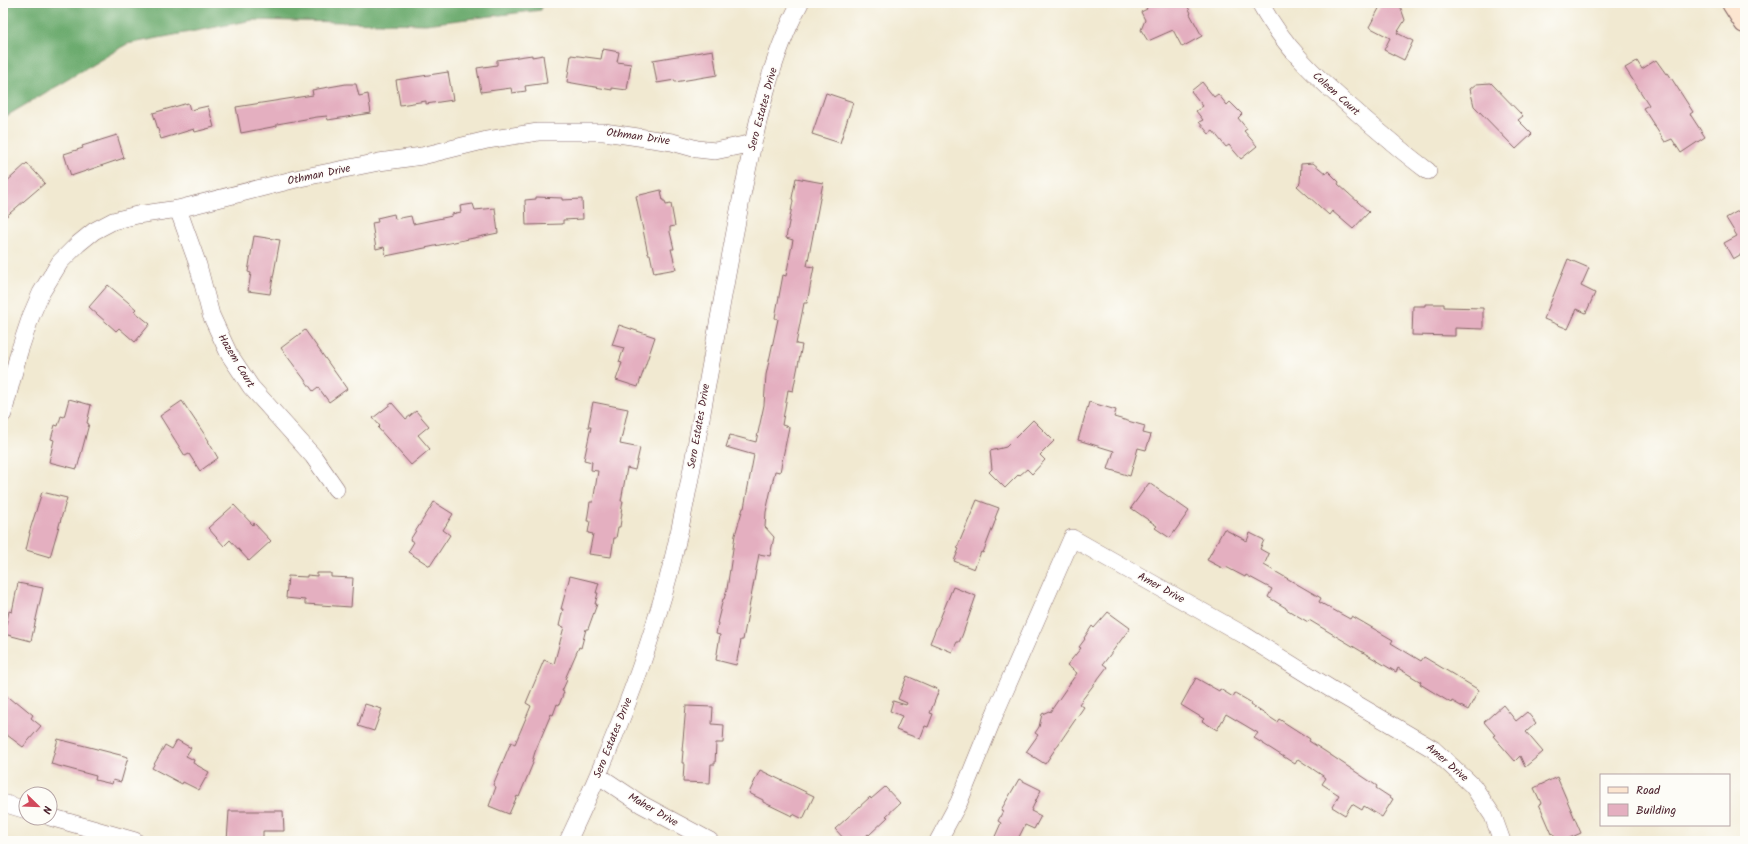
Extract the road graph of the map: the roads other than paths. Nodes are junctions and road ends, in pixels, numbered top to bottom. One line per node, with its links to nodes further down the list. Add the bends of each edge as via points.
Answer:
1 (800, 3): 5 (street, Sero Estates Drive, via 773,67)
2 (1260, 3): 6 (street, Coleen Court, via 1286,44 1309,70 1400,150)
3 (1733, 3): 4 (street)
4 (1745, 22)
5 (753, 143): 7 (street, Othman Drive, via 715,151 604,132 538,132 300,178); 10 (street, Sero Estates Drive, via 683,512 659,610 633,688)
6 (1428, 171)
7 (178, 209): 8 (street, Othman Drive, via 113,221 78,244 60,262 41,293 31,316); 9 (street, Hazem Court, via 198,265 211,315 229,354 251,387 313,456)
8 (3, 414)
9 (336, 489)
10 (599, 776): 15 (street, Sero Estates Drive); 16 (street, Maher Drive, via 641,804)
11 (3, 803): 12 (street)
12 (18, 808)
13 (58, 818): 14 (street)
14 (135, 841)
15 (568, 841)
16 (710, 841)
17 (938, 841): 18 (street, Amer Drive, via 959,802 1072,538 1244,635 1433,749 1474,786 1493,816)
18 (1502, 841)

